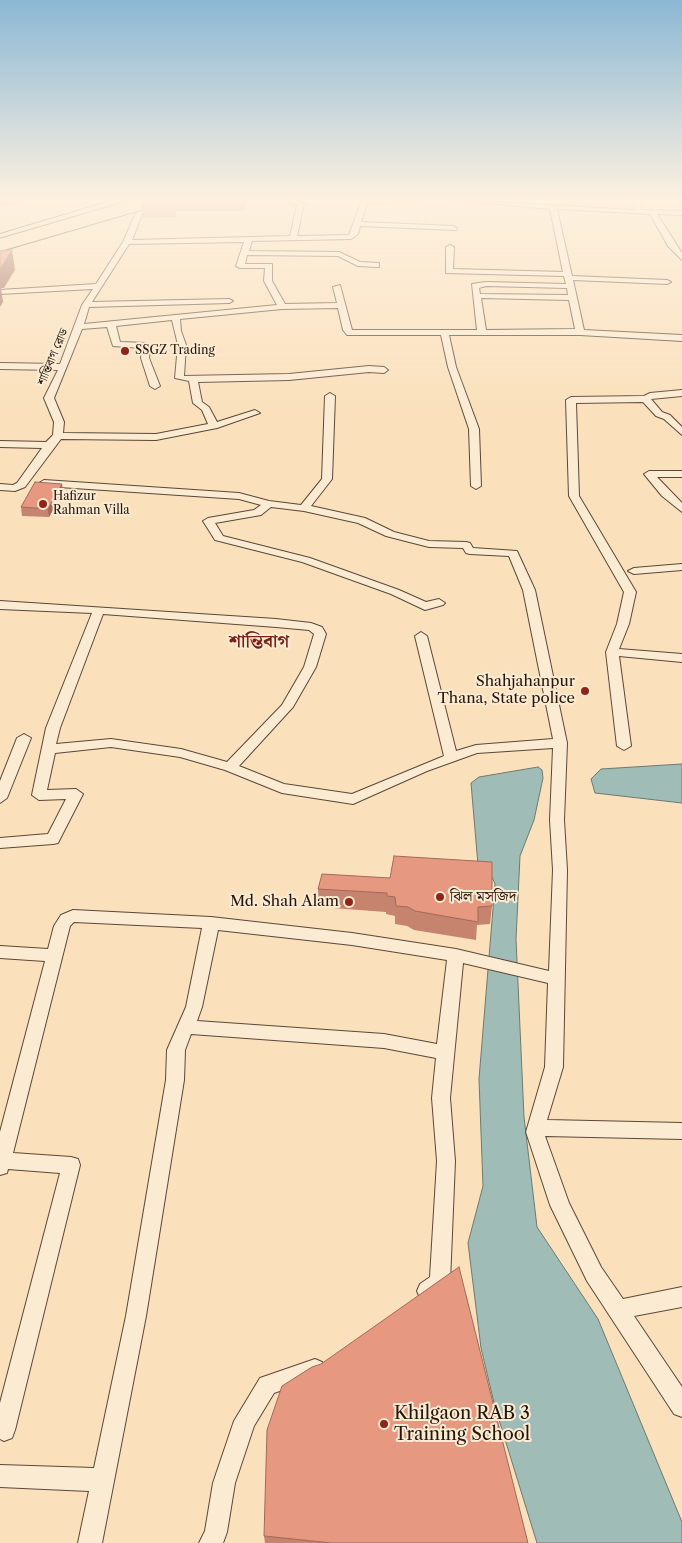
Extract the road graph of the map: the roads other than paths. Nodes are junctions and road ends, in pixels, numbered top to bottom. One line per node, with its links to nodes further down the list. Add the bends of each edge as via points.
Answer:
1 (108, 271): 7 (street, শান্তিবাগ রোড)
2 (269, 271): 15 (street, via 268,281)
3 (449, 271): 5 (street)
4 (567, 271): 5 (street)
5 (569, 279): 6 (street); 10 (street, via 479,284 475,286); 11 (street)
6 (667, 282)
7 (98, 286): 9 (street); 13 (street, শান্তিবাগ রোড)
8 (337, 287): 14 (street)
9 (0, 292)
10 (476, 296): 11 (street); 19 (street)
11 (573, 298): 20 (street)
12 (229, 301): 13 (street)
13 (86, 305): 18 (street, শান্তিবাগ রোড)
14 (342, 305): 15 (street); 21 (street, via 350,333)
15 (282, 306): 16 (street)
16 (176, 317): 17 (street); 26 (street, via 182,345 179,378)
17 (111, 324): 18 (street); 27 (street, via 116,344 146,346 145,358)
18 (79, 327): 24 (street, শান্তিবাগ রোড)
19 (482, 332): 20 (street); 21 (street)
20 (580, 332): 22 (street)
21 (445, 333): 39 (street, via 452,367 474,429)
22 (682, 338)
23 (0, 366): 24 (street)
24 (63, 366): 34 (street, শান্তিবাগ রোড, via 49,398 59,422)
25 (384, 370): 26 (street)
26 (193, 379): 32 (street, via 198,403 206,409)
27 (155, 386)
28 (682, 393): 30 (street)
29 (330, 396): 42 (street, via 327,479)
30 (646, 399): 33 (street); 50 (street, via 571,400 574,496 630,592)
31 (255, 413): 32 (street)
32 (214, 426): 34 (street, via 156,437)
33 (682, 432)
34 (58, 436): 36 (street)
35 (0, 444): 36 (street)
36 (49, 445): 38 (street)
37 (682, 474): 43 (street, via 649,474)
38 (21, 484): 40 (street); 41 (street, via 240,496)
39 (476, 486)
40 (0, 488)
41 (269, 504): 42 (street); 46 (street, via 257,513 208,522 219,538 306,560 425,606)
42 (304, 508): 53 (street, via 360,520 409,540 466,545 470,551 513,553 529,590)
43 (682, 508)
44 (682, 567): 45 (street)
45 (634, 571)
46 (440, 603)
47 (0, 605): 48 (street)
48 (99, 610): 55 (street); 57 (street, via 311,626 318,630 320,634 310,667 287,707)
49 (421, 636): 56 (street)
50 (612, 652): 51 (street); 54 (street)
51 (682, 658)
52 (24, 738): 58 (street)
53 (560, 743): 56 (street, via 476,749); 64 (street)
54 (624, 746)
55 (47, 749): 57 (street, via 111,743 182,753); 59 (street, via 39,795 76,794 53,839)
56 (451, 757): 57 (street, via 353,798 282,788)
57 (230, 767)
58 (0, 798)
59 (0, 843)
60 (211, 922): 62 (street, via 73,916 62,926); 63 (street); 65 (street, via 194,1007)
61 (0, 952): 62 (street)
62 (54, 955): 69 (street)
63 (456, 955): 64 (street); 66 (street)
64 (556, 979): 67 (street, via 554,1067)
65 (186, 1026): 66 (street, via 384,1041); 77 (street, via 176,1050 175,1080 136,1316)
66 (445, 1053): 71 (street, via 441,1098 446,1161 440,1282)
67 (536, 1128): 68 (street); 72 (street, via 560,1204 594,1274)
68 (682, 1131)
69 (1, 1164): 75 (street, via 70,1165)
70 (682, 1297): 72 (street)
71 (411, 1302)
72 (618, 1310): 74 (street)
73 (328, 1360): 79 (street, via 312,1371 268,1385 245,1421 224,1483 216,1532)
74 (682, 1406)
75 (4, 1430)
76 (0, 1476): 77 (street)
77 (104, 1480): 78 (street)
78 (90, 1543)
79 (211, 1543)

